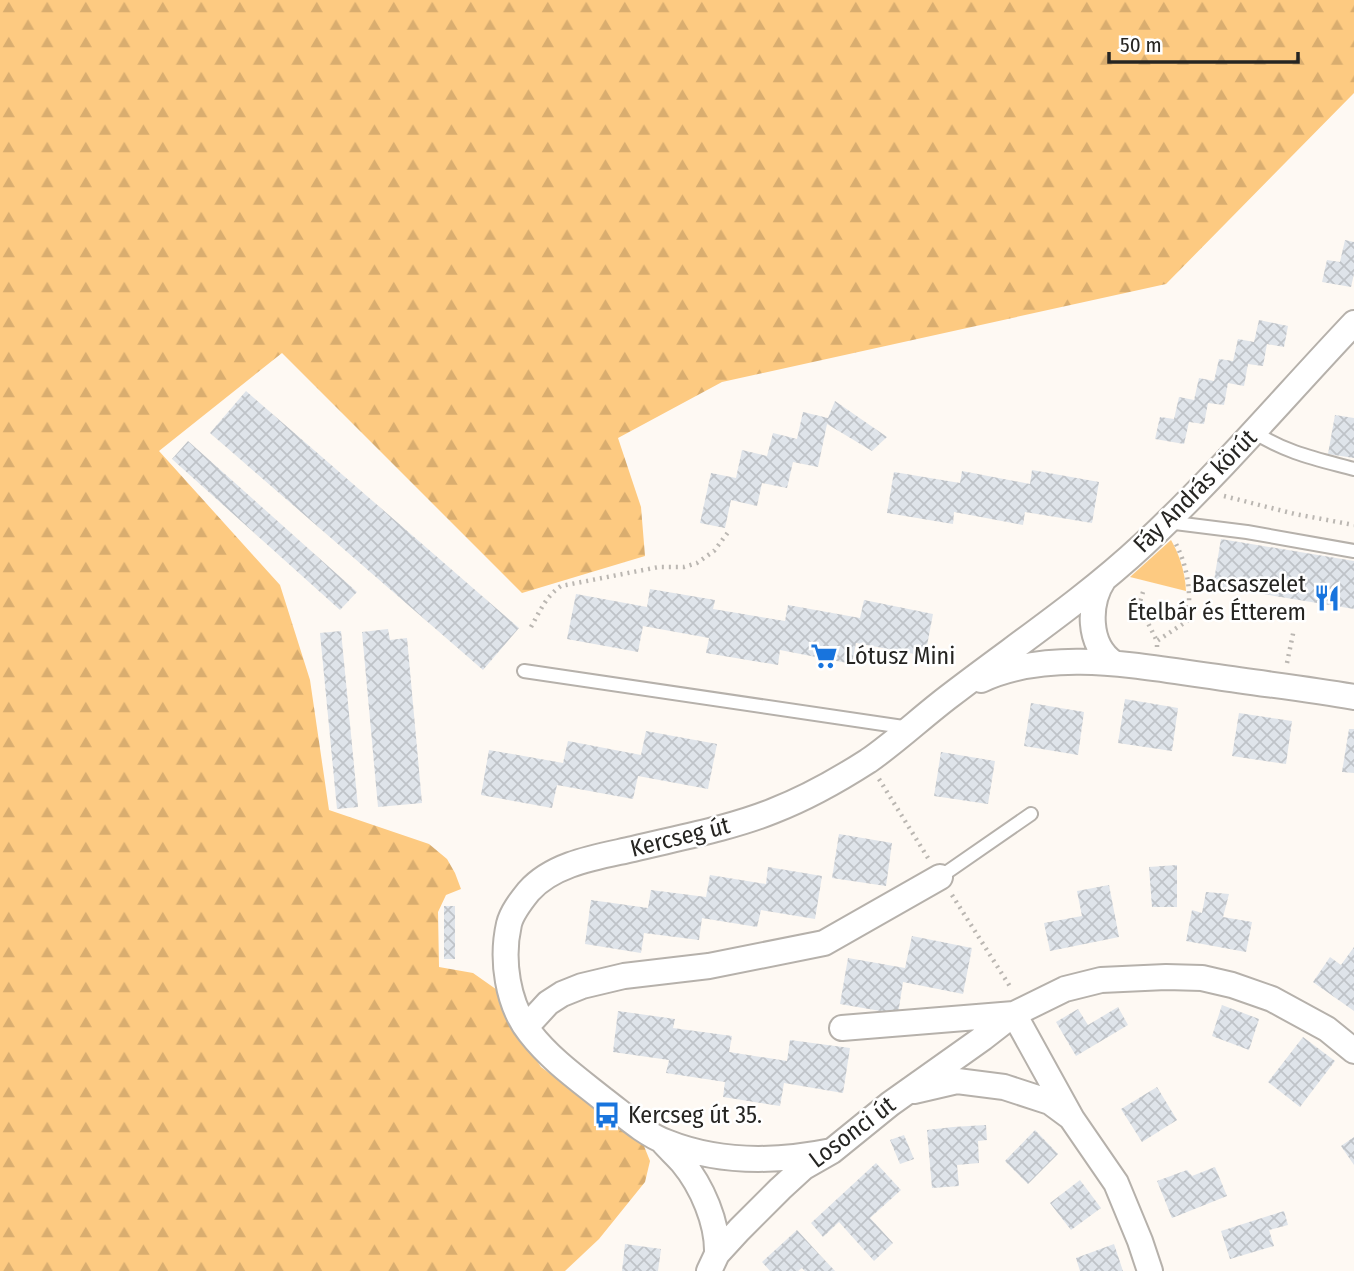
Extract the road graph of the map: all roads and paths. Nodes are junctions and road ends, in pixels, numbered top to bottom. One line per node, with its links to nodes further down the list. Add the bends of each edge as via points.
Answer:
1 (1354, 323): 2 (street, Fáy András körút)
2 (1254, 432): 3 (lane, via 1292,453); 4 (street, Fáy András körút)
3 (1354, 469)
4 (1200, 490): 5 (path); 6 (street, Fáy András körút)
5 (1354, 525)
6 (1168, 528): 8 (lane, via 1247,532); 9 (street, Fáy András körút); 13 (path, via 1185,567 1190,605 1187,621)
7 (729, 531): 11 (path, via 715,551 684,568 659,567 561,586 552,592)
8 (1354, 551)
9 (1104, 579): 14 (street, via 1094,599 1093,627 1101,650); 18 (street, Fáy András körút)
10 (1143, 592): 13 (path, via 1139,605)
11 (531, 626)
12 (1294, 629): 17 (path)
13 (1157, 641): 15 (path)
14 (1114, 663): 15 (street); 18 (street, via 1028,667 988,677)
15 (1154, 668): 17 (street)
16 (524, 671): 20 (lane)
17 (1282, 686): 19 (street)
18 (949, 697): 20 (street, Kercseg út)
19 (1354, 698)
20 (910, 728): 24 (street, Kercseg út, via 868,761 772,811 588,860 539,882 514,912 506,954 512,994)
21 (1031, 814): 22 (lane)
22 (940, 877): 24 (street, via 824,943 582,986 548,1003)
23 (1014, 1014): 25 (street); 26 (street, via 1084,984 1127,978 1202,978 1272,999 1326,1028); 27 (street, Losonci út); 28 (street)
24 (526, 1027): 29 (street, Kercseg út, via 563,1067)
25 (842, 1028)
26 (1354, 1051)
27 (904, 1094): 28 (street, via 957,1082 1004,1087 1050,1102); 30 (street, Losonci út)
28 (1072, 1119): 32 (street, via 1116,1183)
29 (662, 1141): 30 (street, Kercseg út, via 700,1153 768,1159); 31 (street, via 683,1163 710,1212 718,1243)
30 (832, 1151): 31 (street, Losonci út, via 804,1167 780,1189)
31 (713, 1263)
32 (1150, 1271)

